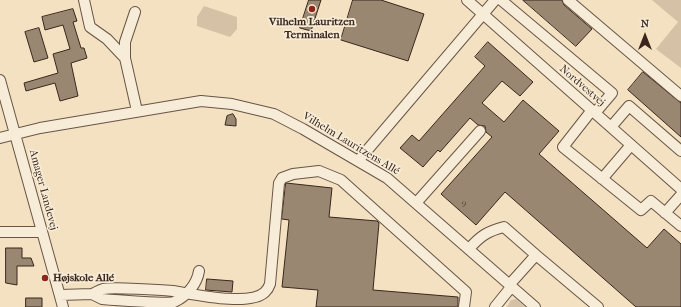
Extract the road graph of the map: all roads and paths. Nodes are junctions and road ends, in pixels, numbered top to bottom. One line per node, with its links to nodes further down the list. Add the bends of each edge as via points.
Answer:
1 (84, 0): 8 (street, via 90,27 107,39)
2 (468, 0): 7 (street, Nordvestvej)
3 (495, 0): 7 (street)
4 (502, 0): 12 (street, via 612,93)
5 (568, 0): 10 (street)
6 (135, 12): 8 (street, via 125,42)
7 (483, 14): 12 (street, Nordvestvej); 19 (street)
8 (125, 58): 11 (street)
9 (0, 80): 15 (street, Amager Landevej)
10 (681, 96)
11 (137, 111): 15 (street, Vilhelm Lauritzens Allé); 19 (street, Vilhelm Lauritzens Allé, via 201,101 258,109 303,129)
12 (593, 112): 13 (street, Nordvestvej); 20 (street, via 562,147)
13 (611, 127): 17 (street, Nordvestvej); 18 (street, via 629,106)
14 (480, 131): 23 (street)
15 (15, 134): 16 (street, Vilhelm Lauritzens Allé); 27 (street, Amager Landevej)
16 (0, 138)
17 (631, 145): 20 (street); 21 (street, Nordvestvej)
18 (681, 151)
19 (358, 161): 23 (street, Vilhelm Lauritzens Allé, via 387,178)
20 (602, 179): 24 (street, via 641,210 651,201)
21 (681, 189)
22 (681, 195): 24 (street)
23 (417, 202): 28 (street, Vilhelm Lauritzens Allé)
24 (665, 213): 25 (street)
25 (681, 226)
26 (0, 232): 27 (street)
27 (42, 232): 33 (street, Amager Landevej)
28 (469, 248): 29 (street, via 481,235 504,227); 31 (street, Vilhelm Lauritzens Allé)
29 (536, 255): 31 (street); 40 (street)
30 (199, 271): 34 (street, via 197,281)
31 (511, 285): 38 (street); 39 (street, Vilhelm Lauritzens Allé)
32 (92, 294): 33 (street); 34 (street, via 103,289 173,291); 35 (street, via 102,299)
33 (60, 295): 36 (street, Amager Landevej)
34 (185, 295): 35 (street, via 173,302); 37 (street, via 247,300 265,293 270,284 279,183 282,178 293,174 319,171 340,180 466,292)
35 (138, 304)
36 (63, 307)
37 (464, 307)
38 (495, 307)
39 (536, 307)
40 (598, 307)

